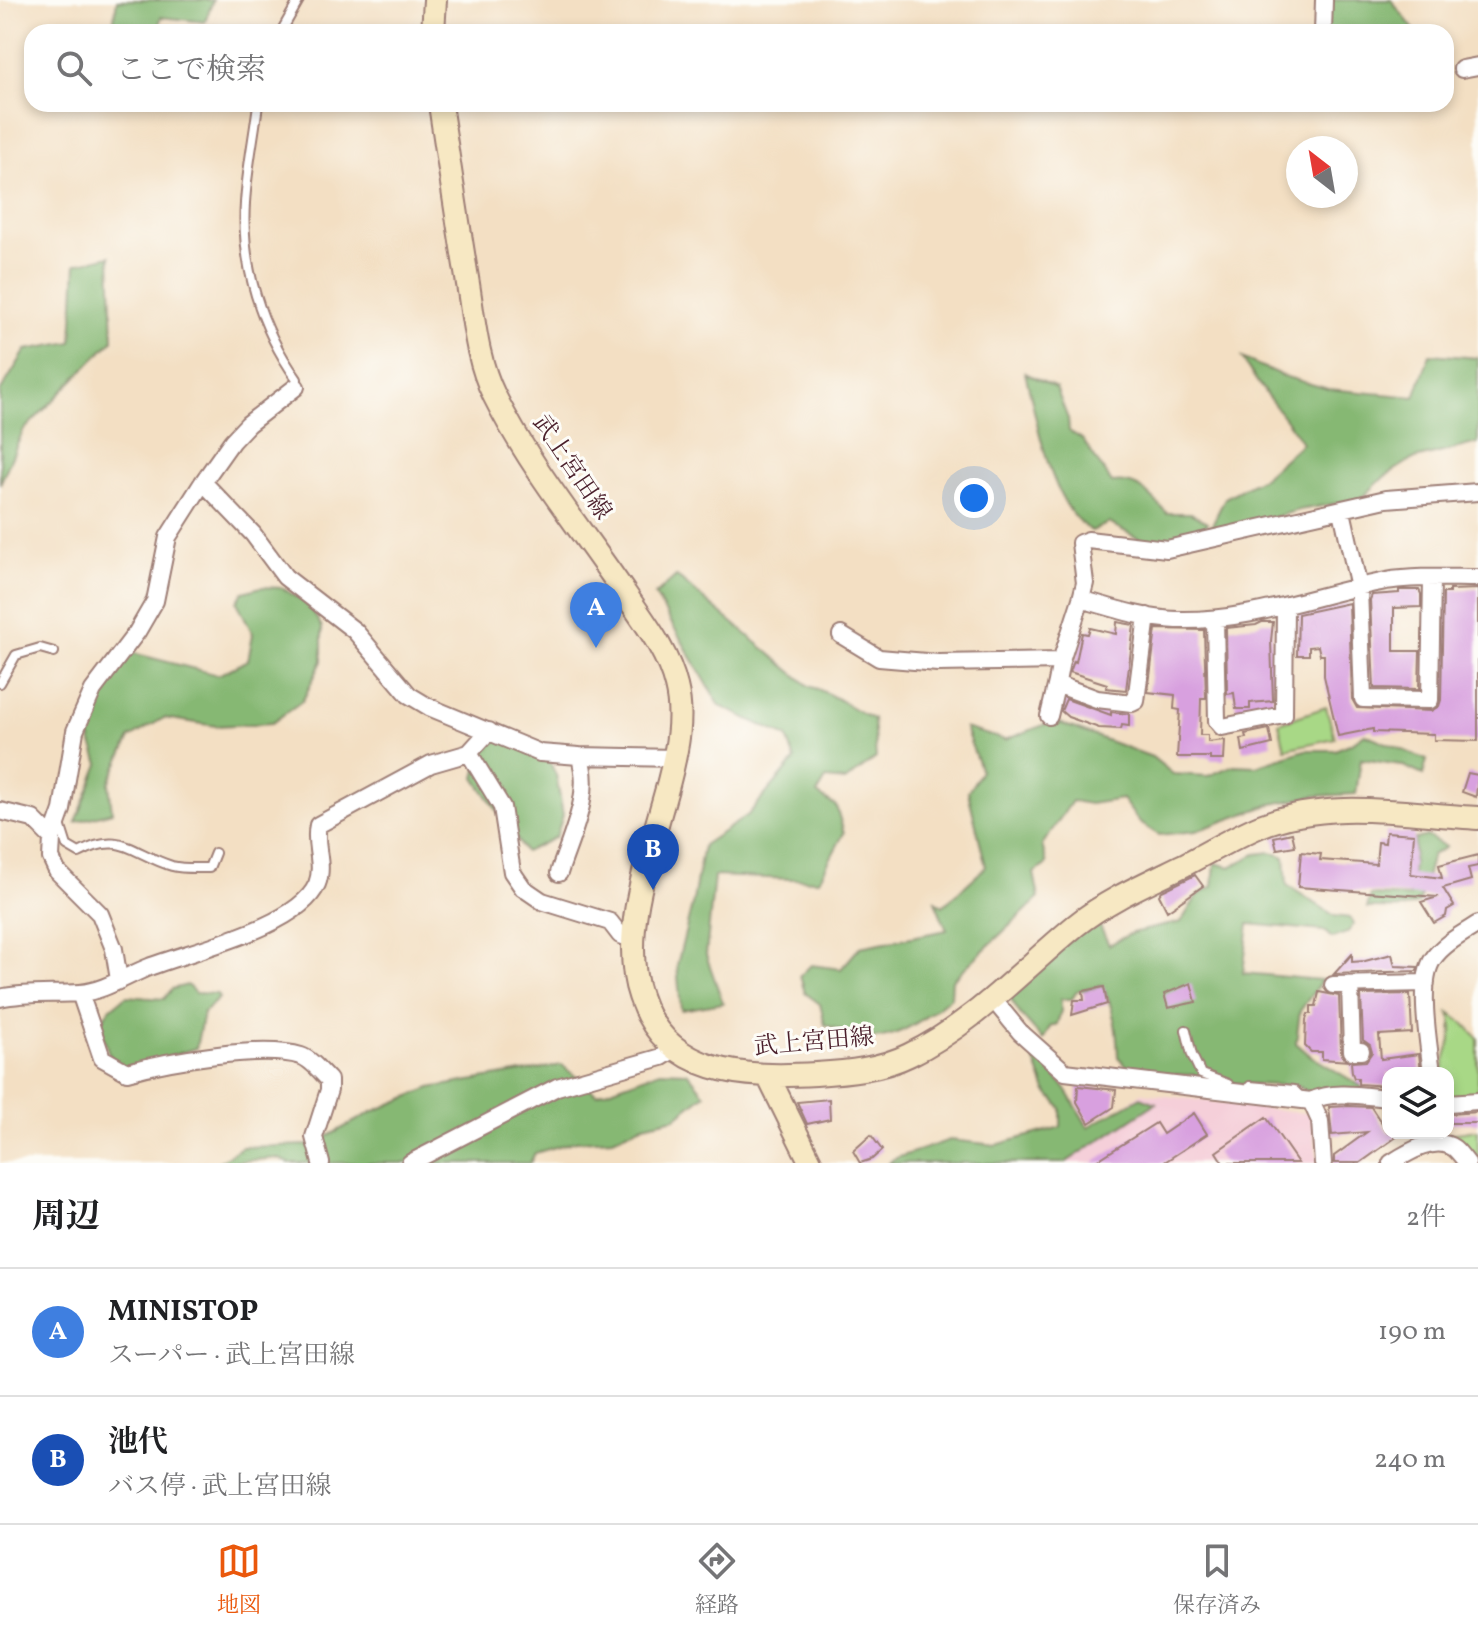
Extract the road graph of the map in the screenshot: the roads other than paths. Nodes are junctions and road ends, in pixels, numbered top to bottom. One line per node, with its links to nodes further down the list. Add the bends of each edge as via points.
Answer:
1 (299, 0): 4 (lane)
2 (435, 0): 5 (main road)
3 (1324, 0): 6 (street)
4 (286, 24)
5 (434, 24)
6 (1323, 24)
7 (257, 112): 9 (lane, via 245,200 245,247 254,290 276,346 297,379)
8 (441, 112): 29 (main road, 武上宮田線, via 476,336 490,387 524,449 668,662 679,705)
9 (296, 387): 10 (street, via 248,424)
10 (203, 482): 26 (street, via 285,577 355,631 409,695); 32 (street, via 168,537 155,601 93,690 75,731)
11 (1478, 492): 12 (street, via 1386,499)
12 (1342, 511): 15 (street); 16 (street, via 1167,549 1088,540 1080,543 1085,583)
13 (1432, 578): 14 (street); 15 (street); 15 (street, via 1432,695 1426,701 1363,699)
14 (1478, 578)
15 (1359, 588): 17 (street)
16 (1081, 599): 18 (street); 22 (street)
17 (1285, 606): 19 (street); 19 (street, via 1284,715 1256,722 1222,727 1217,721)
18 (1147, 616): 19 (street); 23 (street, via 1136,701 1097,699)
19 (1215, 619)
20 (841, 635): 22 (street, via 879,658 938,663)
21 (54, 652): 24 (lane, via 40,648 16,655)
22 (1061, 661): 23 (street)
23 (1057, 682): 25 (street)
24 (0, 683)
25 (1049, 716)
26 (489, 731): 27 (street); 28 (street, via 540,753)
27 (469, 753): 37 (street, via 502,807 512,872 523,888 542,901 610,922 620,935); 38 (street, via 431,764 318,825 315,836 322,867 316,887 295,910 248,933)
28 (579, 756): 29 (street); 35 (street, via 585,769 582,801)
29 (675, 758): 37 (main road, 武上宮田線)
30 (0, 811): 33 (street, via 33,819)
31 (1478, 818): 42 (main road, 武上宮田線, via 1344,810 1302,812 1260,826 1080,922)
32 (59, 820): 33 (street); 34 (lane, via 67,846 79,853 98,842 115,842 176,867 209,868)
33 (52, 838): 38 (street, via 57,871 90,901 107,927)
34 (215, 853)
35 (559, 873)
36 (1478, 924): 39 (street, via 1434,958)
37 (633, 939): 45 (main road, 武上宮田線, via 643,1004)
38 (119, 980): 40 (street)
39 (1426, 983): 44 (street, via 1342,985); 46 (street)
40 (80, 993): 41 (street); 53 (street, via 102,1058 127,1072 221,1055 304,1056 329,1080 314,1137)
41 (0, 998)
42 (992, 998): 47 (main road, 武上宮田線, via 930,1044 891,1062 850,1071); 49 (street, via 1065,1072)
43 (1186, 1030): 49 (lane, via 1201,1074 1224,1083 1294,1090)
44 (1351, 1042)
45 (676, 1048): 47 (main road, 武上宮田線, via 731,1073); 54 (street, via 662,1057 557,1087)
46 (1432, 1067)
47 (768, 1076): 55 (main road)
48 (1382, 1097): 49 (street, via 1352,1094)
49 (1307, 1101): 56 (street, via 1320,1121)
50 (1478, 1101): 51 (street)
51 (1454, 1103)
52 (1439, 1139): 57 (street); 58 (street)
53 (321, 1163)
54 (410, 1163)
55 (811, 1163)
56 (1323, 1163)
57 (1391, 1163)
58 (1467, 1163)

